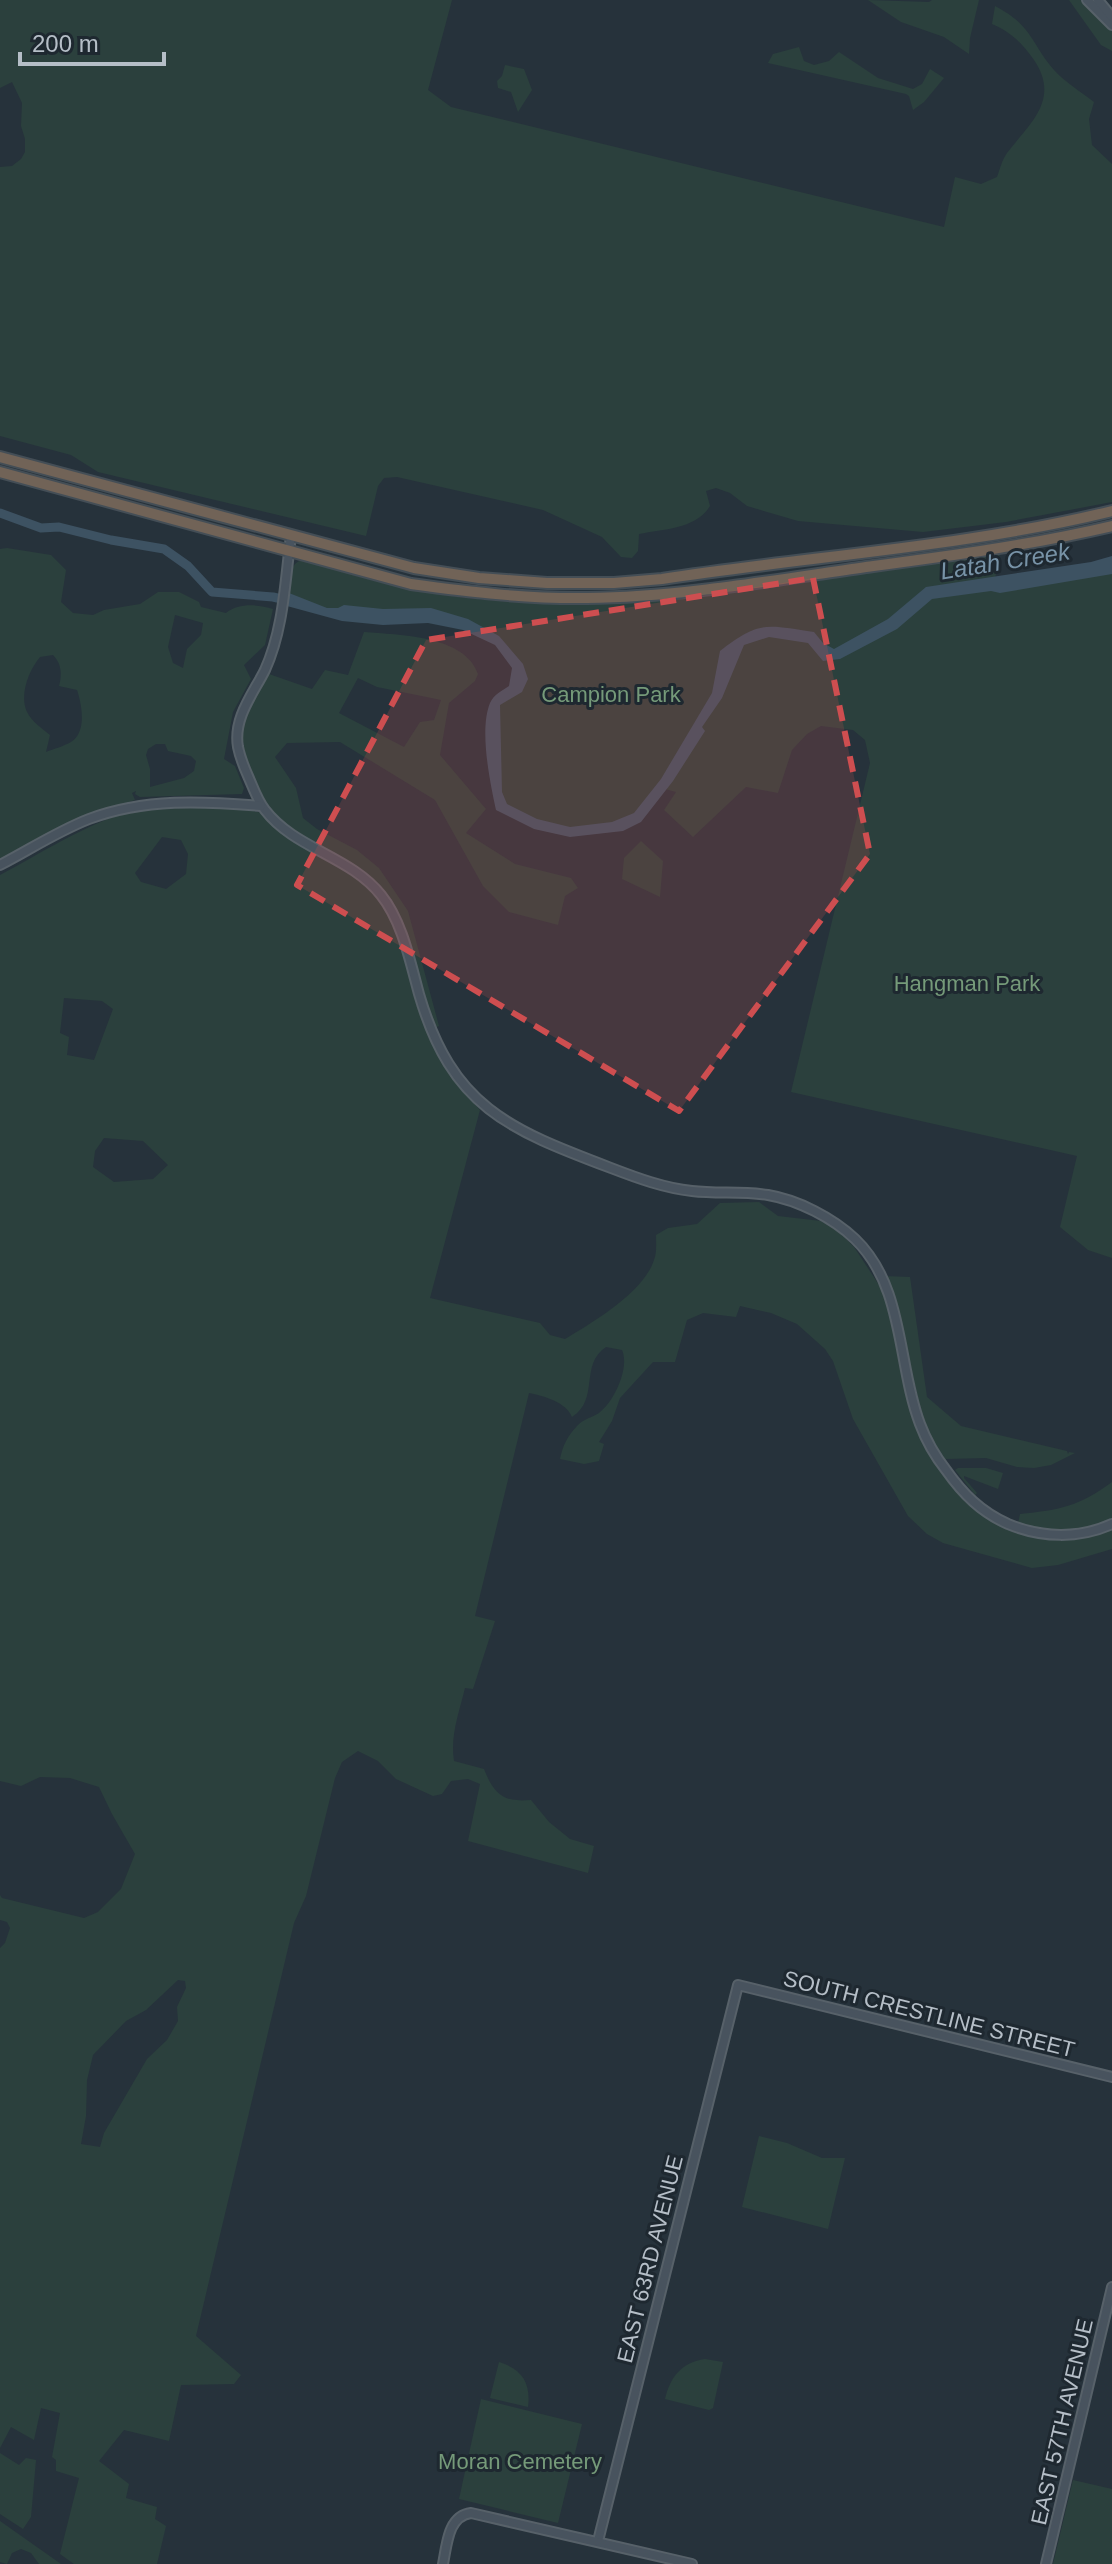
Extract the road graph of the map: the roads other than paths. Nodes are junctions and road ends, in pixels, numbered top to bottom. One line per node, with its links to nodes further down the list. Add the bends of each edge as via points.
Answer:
1 (1087, 0): 4 (main road)
2 (1098, 0): 3 (main road)
3 (1112, 17)
4 (1112, 25)
5 (0, 457): 9 (highway)
6 (0, 472): 10 (highway)
7 (1112, 511): 9 (highway, via 946,542 617,583 466,576 390,564)
8 (1112, 526): 10 (highway, via 831,572 590,598 506,596 411,584)
9 (291, 536): 10 (main road)
10 (289, 551): 11 (main road, via 271,654 238,726 237,746)
11 (261, 806): 12 (main road, via 173,802 126,808 85,820); 13 (main road, via 285,829 357,872 380,894 398,926 437,1044 457,1078 482,1104 530,1135 637,1178 690,1191 766,1194 834,1224 856,1240 884,1284 920,1424 938,1460 971,1501 1003,1522 1035,1533 1068,1535)
12 (0, 865)
13 (1112, 1524)
14 (738, 1985): 15 (main road, SOUTH CRESTLINE STREET); 17 (main road, EAST 63RD AVENUE)
15 (1112, 2077)
16 (1112, 2287): 20 (main road, EAST 57TH AVENUE)
17 (598, 2541): 18 (main road, via 482,2514 461,2514 453,2523); 19 (main road)
18 (443, 2564)
19 (692, 2564)
20 (1046, 2564)

